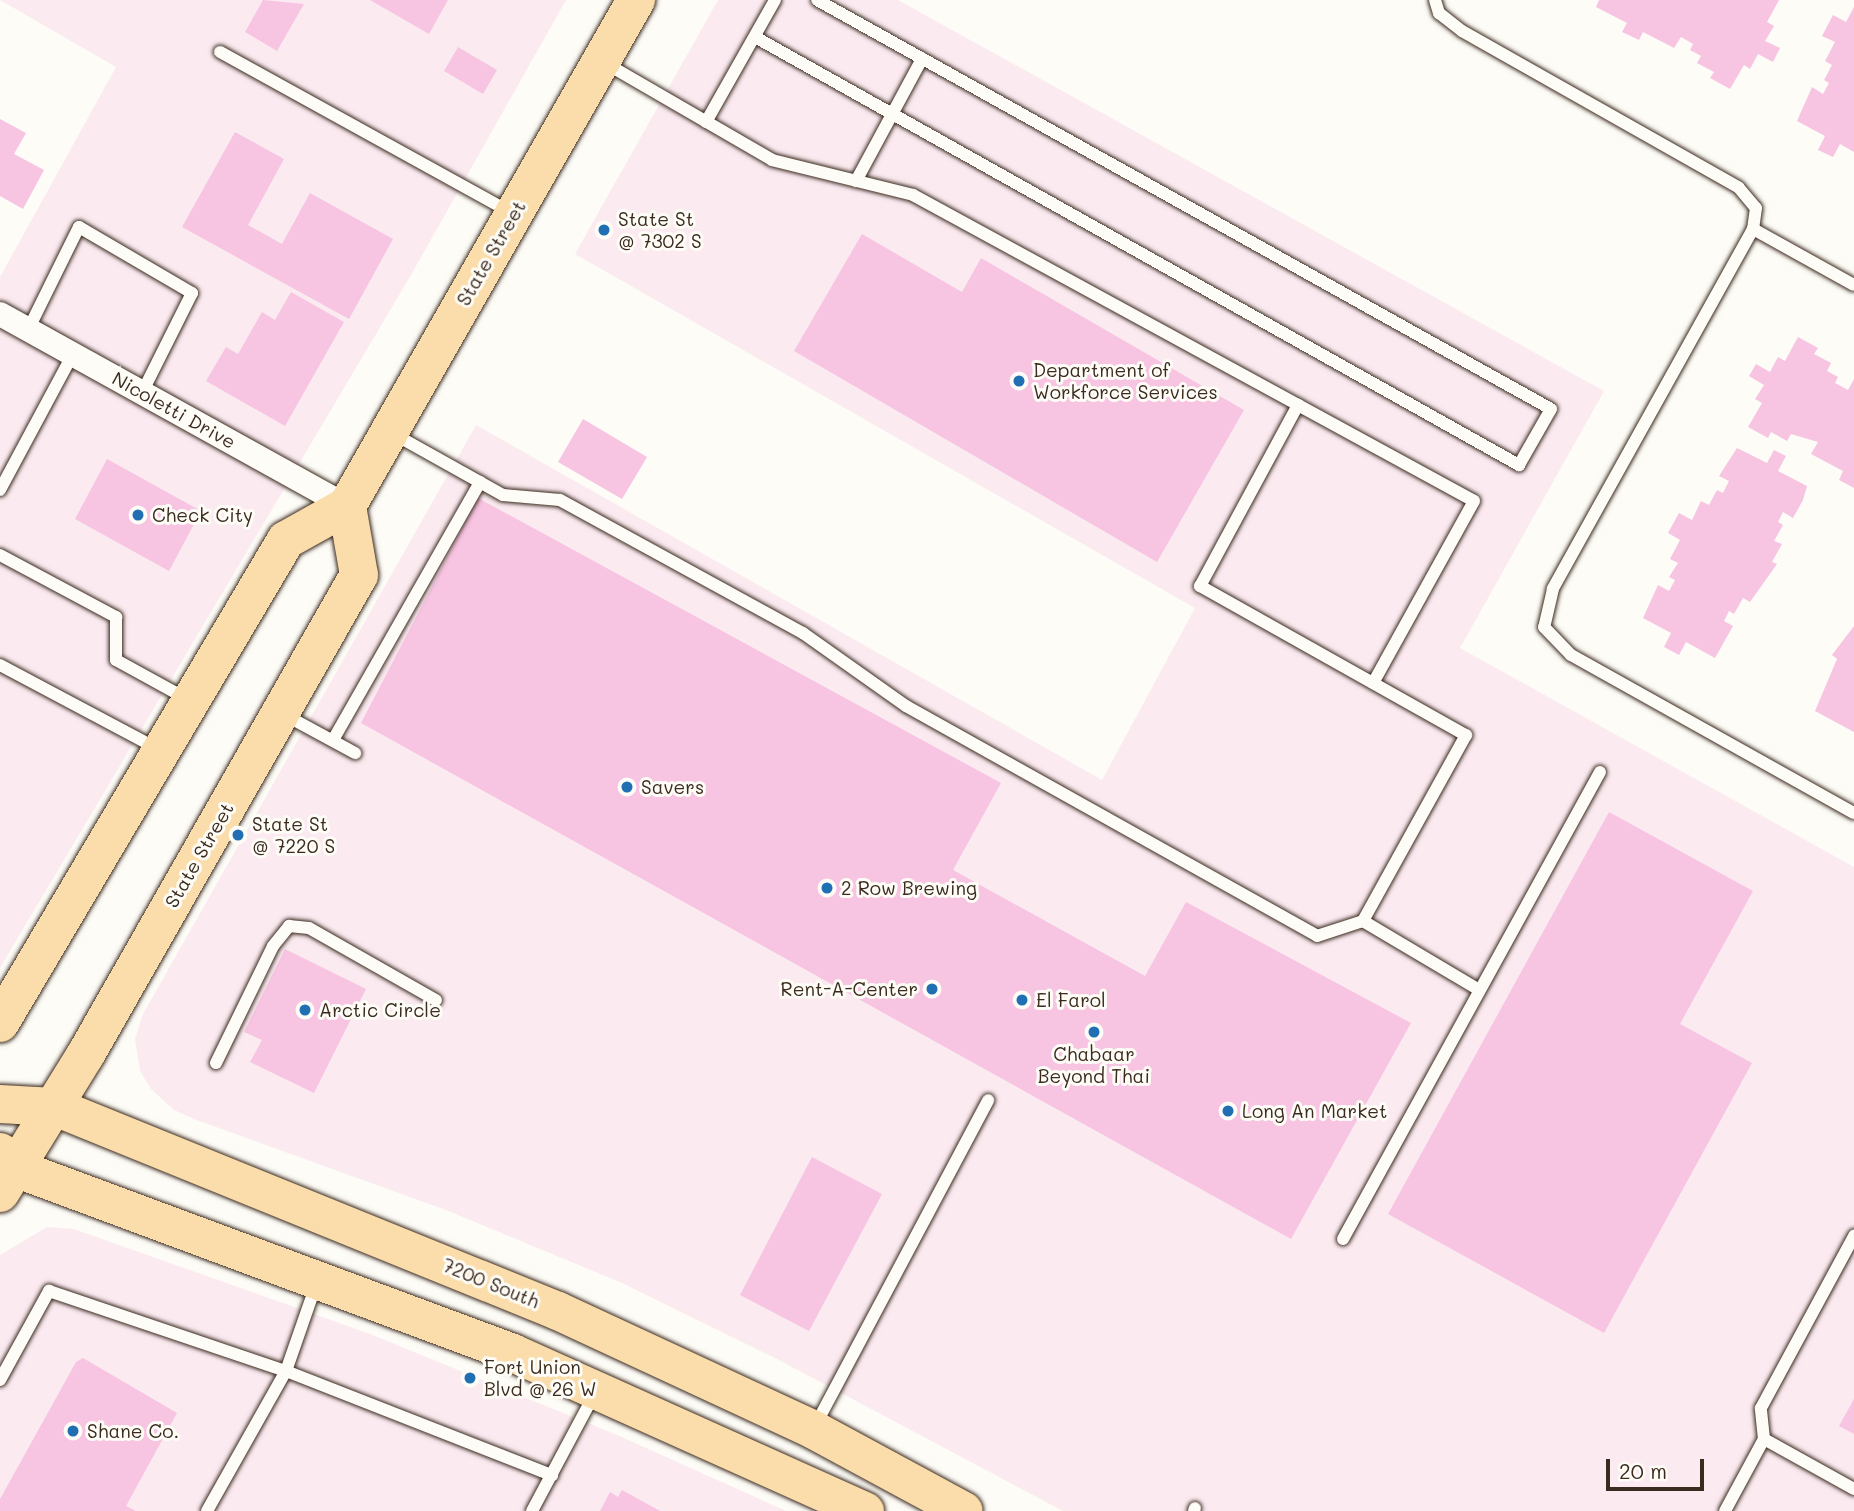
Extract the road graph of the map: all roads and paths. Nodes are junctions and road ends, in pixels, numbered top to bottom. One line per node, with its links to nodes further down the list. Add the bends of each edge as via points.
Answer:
1 (636, 0): 8 (main road, State Street)
2 (775, 0): 5 (lane)
3 (817, 0): 7 (lane)
4 (1435, 0): 13 (lane, via 1439,13 1462,31 1739,188 1756,208)
5 (755, 37): 9 (lane); 10 (lane)
6 (220, 52): 12 (lane)
7 (922, 59): 9 (lane); 9 (lane, via 1550,409 1518,465)
8 (601, 61): 10 (lane); 12 (main road, State Street)
9 (892, 114): 11 (lane)
10 (706, 122): 11 (lane, via 772,160)
11 (856, 181): 19 (lane, via 913,195)
12 (514, 214): 20 (main road, State Street)
13 (1753, 229): 14 (lane); 33 (lane, via 1553,589 1544,627 1571,655)
14 (1854, 285)
15 (0, 314): 16 (street, Nicoletti Drive)
16 (28, 330): 17 (street, Nicoletti Drive); 18 (lane, via 79,227 192,293)
17 (73, 354): 18 (street, Nicoletti Drive); 22 (lane)
18 (142, 393): 23 (street, Nicoletti Drive)
19 (1298, 405): 26 (lane, via 1200,586); 26 (lane, via 1474,501)
20 (390, 431): 21 (lane); 23 (main road, State Street)
21 (480, 482): 29 (lane); 34 (lane, via 503,495 560,500 803,633 906,706 1317,936)
22 (0, 491)
23 (347, 506): 27 (main road, via 286,540); 28 (main road, State Street, via 359,575)
24 (0, 555): 27 (lane, via 116,617 116,660)
25 (0, 665): 30 (lane)
26 (1373, 683): 34 (lane, via 1466,735)
27 (188, 700): 30 (main road)
28 (281, 713): 29 (lane); 41 (main road, State Street)
29 (333, 740): 31 (lane)
30 (159, 750): 37 (main road)
31 (355, 752)
32 (1600, 772): 35 (lane)
33 (1854, 813)
34 (1363, 922): 35 (lane)
35 (1479, 990): 44 (lane)
36 (436, 1000): 38 (lane, via 309,928 289,926 274,946)
37 (0, 1023)
38 (216, 1063)
39 (988, 1100): 49 (lane)
40 (0, 1104): 41 (main road, 7200 South)
41 (55, 1107): 42 (main road, State Street); 49 (main road, 7200 South, via 558,1311)
42 (5, 1171): 45 (main road)
43 (1854, 1236): 50 (lane, via 1761,1408)
44 (1343, 1239)
45 (319, 1278): 46 (lane); 48 (main road)
46 (286, 1371): 47 (lane, via 49,1291); 51 (lane); 53 (lane)
47 (0, 1380)
48 (597, 1390): 51 (lane); 55 (main road)
49 (814, 1430): 56 (main road, 7200 South)
50 (1764, 1439): 52 (lane); 57 (lane)
51 (552, 1475): 54 (lane)
52 (1854, 1489)
53 (207, 1511)
54 (532, 1511)
55 (865, 1511)
56 (964, 1511)
57 (1725, 1511)

